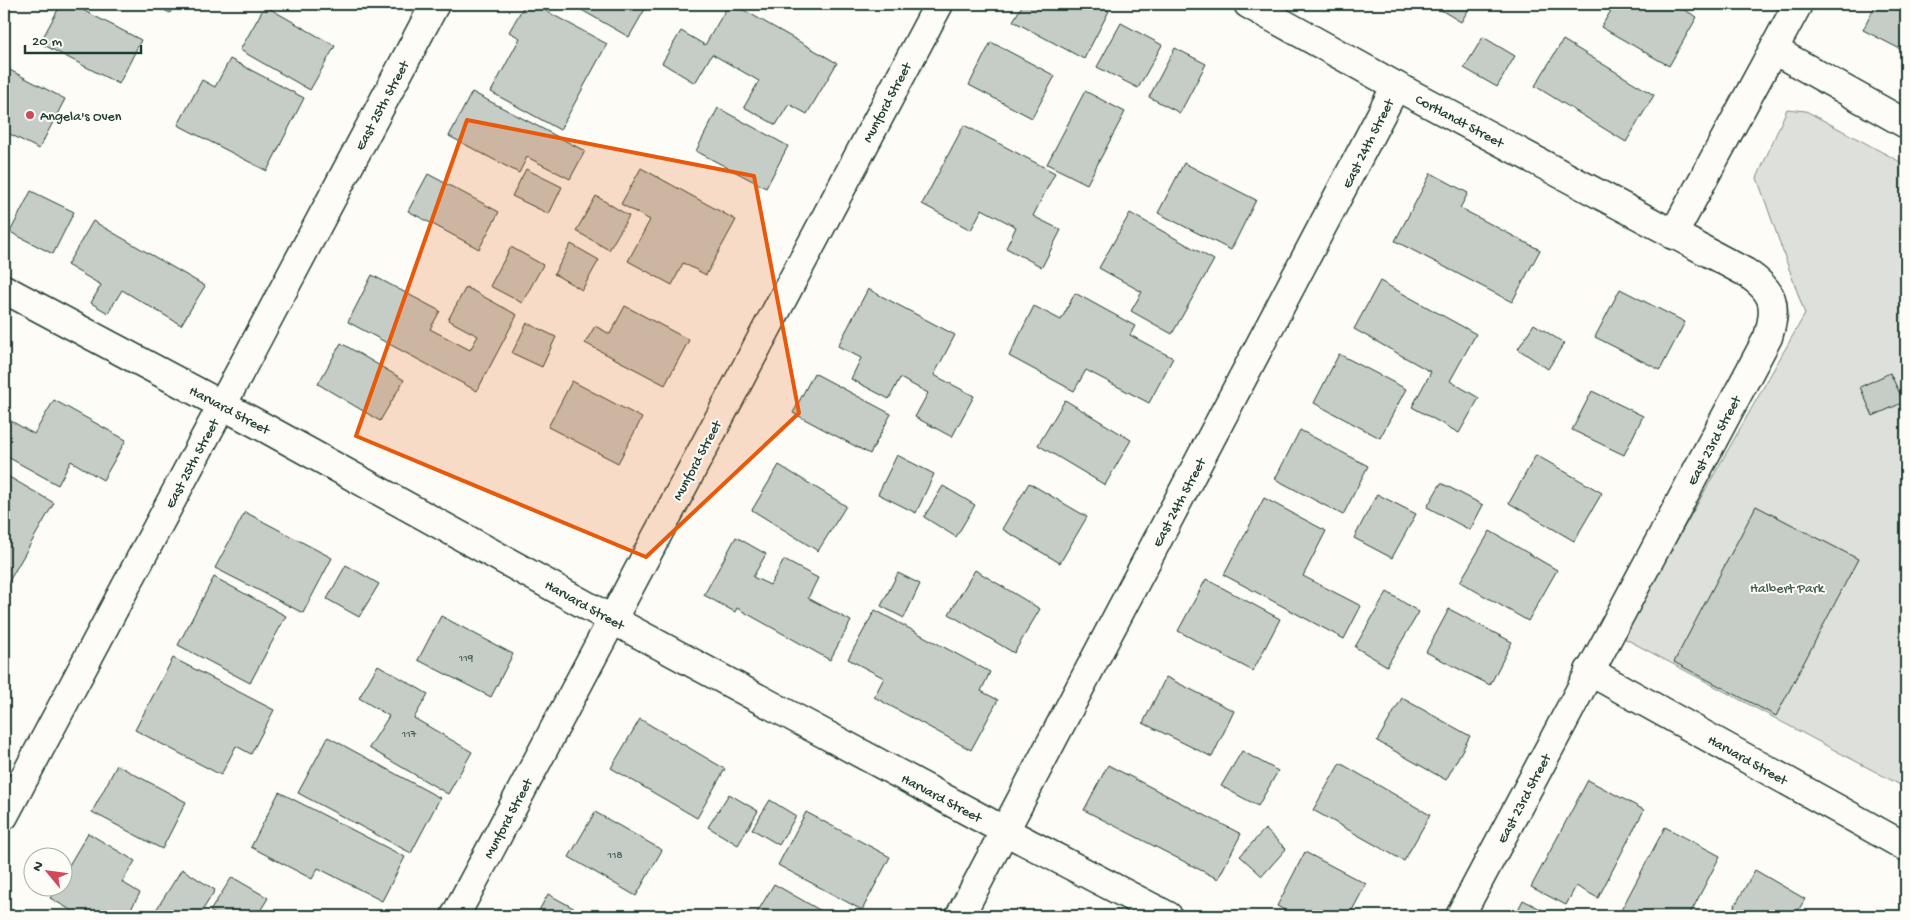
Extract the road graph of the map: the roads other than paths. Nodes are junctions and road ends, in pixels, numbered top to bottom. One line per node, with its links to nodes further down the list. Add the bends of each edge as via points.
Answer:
1 (435, 4): 10 (street, East 25th Street)
2 (939, 4): 11 (street, Munford Street)
3 (1248, 4): 6 (street, Cortlandt Street)
4 (1798, 4): 5 (street)
5 (1774, 50): 7 (street); 8 (street)
6 (1396, 86): 8 (street, Cortlandt Street); 14 (street, East 24th Street)
7 (1906, 124)
8 (1673, 235): 12 (street, East 23rd Street, via 1761,283 1774,307 1773,320 1768,337)
9 (4, 290): 10 (street, Harvard Street)
10 (222, 405): 11 (street, Harvard Street); 13 (street, East 25th Street)
11 (611, 619): 14 (street, Harvard Street); 16 (street, Munford Street)
12 (1589, 671): 15 (street, Harvard Street); 19 (street, East 23rd Street)
13 (4, 816)
14 (1005, 831): 17 (street, East 24th Street); 18 (street, Harvard Street)
15 (1906, 847)
16 (455, 916)
17 (960, 916)
18 (1168, 916)
19 (1460, 916)

